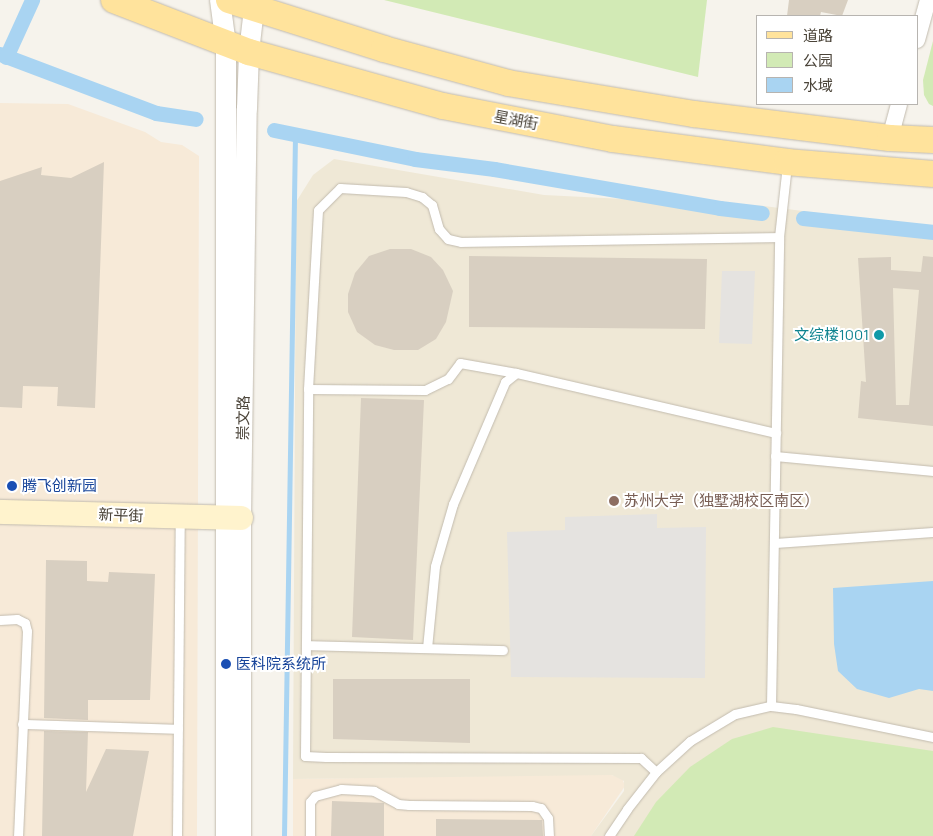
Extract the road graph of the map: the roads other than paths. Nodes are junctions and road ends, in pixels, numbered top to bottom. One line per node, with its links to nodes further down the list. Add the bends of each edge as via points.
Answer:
1 (114, 0): 6 (main road, 星湖街)
2 (220, 0): 6 (street, 崇文路)
3 (928, 0): 5 (street)
4 (245, 3): 6 (street, 崇文路); 8 (main road, via 384,49 508,83 694,114)
5 (918, 36)
6 (237, 48): 10 (main road, 星湖街, via 443,106 613,139); 20 (street, 崇文路, via 248,109); 20 (street, 崇文路, via 226,99)
7 (899, 105): 8 (street)
8 (890, 138): 9 (main road)
9 (933, 140)
10 (787, 162): 11 (main road, 星湖街); 12 (lane)
11 (933, 174)
12 (779, 237): 14 (lane, via 461,242 448,239 439,228 432,204 422,197 406,192 340,188 318,210); 15 (lane)
13 (516, 373): 14 (lane, via 460,363 448,379 425,390); 15 (lane); 25 (lane, via 505,382 453,504 435,566)
14 (308, 389): 24 (lane)
15 (776, 433): 16 (lane)
16 (775, 456): 17 (lane); 22 (lane)
17 (933, 471)
18 (0, 512): 19 (main road, 新平街)
19 (180, 516): 20 (main road, 新平街); 29 (lane)
20 (234, 517): 34 (street, 崇文路); 35 (street, 崇文路)
21 (933, 532): 22 (lane)
22 (775, 543): 27 (lane)
23 (0, 620): 28 (lane, via 25,623 27,631)
24 (306, 645): 25 (lane); 31 (lane, via 305,756 641,758)
25 (427, 648): 26 (lane)
26 (502, 650)
27 (771, 706): 30 (lane); 31 (lane, via 735,714 690,741)
28 (22, 724): 29 (lane); 32 (lane)
29 (178, 729): 33 (lane)
30 (933, 737)
31 (656, 772): 38 (lane)
32 (18, 836)
33 (177, 836)
34 (226, 836)
35 (241, 836)
36 (310, 836): 37 (lane, via 310,802 315,796 341,789 374,791 398,804 541,808 548,818)
37 (549, 836)
38 (609, 836)

